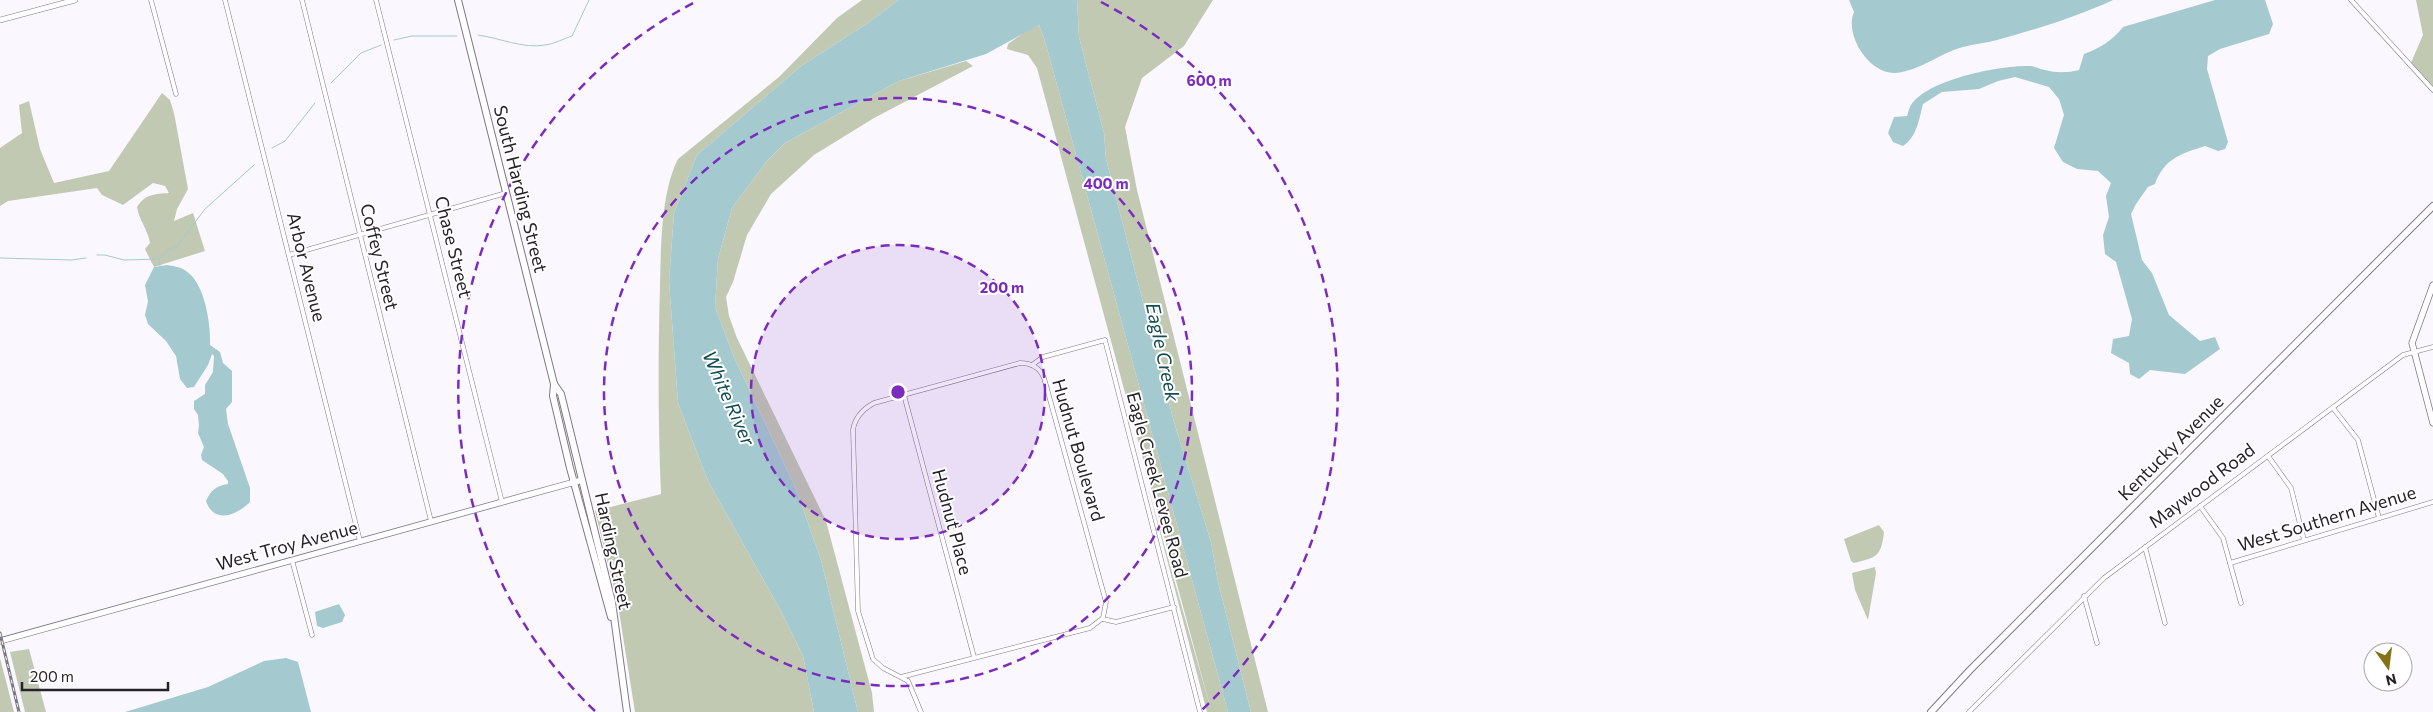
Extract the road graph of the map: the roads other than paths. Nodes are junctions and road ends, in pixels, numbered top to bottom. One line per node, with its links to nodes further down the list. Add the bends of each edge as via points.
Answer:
1 (75, 0): 8 (street)
2 (151, 0): 10 (street)
3 (225, 0): 15 (street, Arbor Avenue)
4 (302, 0): 14 (street, Coffey Street)
5 (376, 0): 13 (street, Chase Street)
6 (458, 0): 11 (main road, South Harding Street)
7 (2351, 0): 9 (street)
8 (0, 20)
9 (2433, 90)
10 (176, 94)
11 (506, 193): 13 (street); 20 (main road, South Harding Street)
12 (2433, 206): 51 (main road, Kentucky Avenue)
13 (430, 215): 14 (street); 27 (street, Chase Street)
14 (360, 235): 15 (street); 31 (street, Coffey Street)
15 (289, 255): 33 (street, Arbor Avenue)
16 (2433, 286): 18 (main road, via 2412,343)
17 (2433, 348): 18 (street, Maywood Road)
18 (2415, 352): 22 (street, Maywood Road, via 2403,355); 23 (main road)
19 (1032, 365): 21 (street, Hudnut Boulevard, via 1020,364); 39 (street, Eagle Creek Levee Road, via 1042,357 1105,340); 40 (street, Hudnut Boulevard, via 1044,378 1106,602)
20 (554, 384): 25 (main road, Harding Street, via 561,394); 26 (main road, Harding Street, via 553,396)
21 (904, 395): 46 (street, Hudnut Place); 47 (street, Hudnut Boulevard, via 868,406 857,417 853,430 858,606 873,659)
22 (2333, 408): 24 (street, Maywood Road); 30 (street, via 2358,440)
23 (2433, 423)
24 (2268, 456): 29 (street, Maywood Road); 32 (street, via 2290,488)
25 (582, 480): 26 (main road, West Troy Avenue); 42 (main road, Harding Street, via 612,602)
26 (573, 482): 27 (main road, West Troy Avenue); 42 (main road, Harding Street)
27 (502, 502): 31 (main road, West Troy Avenue)
28 (2433, 502): 30 (street, West Southern Avenue)
29 (2200, 506): 34 (street, Maywood Road); 36 (street, via 2223,538)
30 (2379, 518): 32 (street, West Southern Avenue)
31 (431, 521): 33 (main road, West Troy Avenue)
32 (2304, 540): 36 (street, West Southern Avenue)
33 (360, 541): 35 (main road, West Troy Avenue)
34 (2145, 547): 37 (street, Maywood Road); 41 (street)
35 (292, 560): 43 (street); 44 (main road, West Troy Avenue)
36 (2230, 563): 38 (street)
37 (2084, 596): 45 (street); 52 (street, Maywood Road)
38 (2241, 603)
39 (1174, 607): 40 (street, via 1116,622); 50 (street, Eagle Creek Levee Road)
40 (1103, 619): 46 (street, via 1090,628)
41 (2165, 623)
42 (614, 625): 48 (main road)
43 (312, 635)
44 (0, 641)
45 (2097, 643)
46 (974, 657): 47 (street)
47 (901, 677): 49 (street, Hudnut Boulevard, via 911,685)
48 (627, 712)
49 (922, 712)
50 (1200, 712)
51 (1931, 712)
52 (1969, 712)

